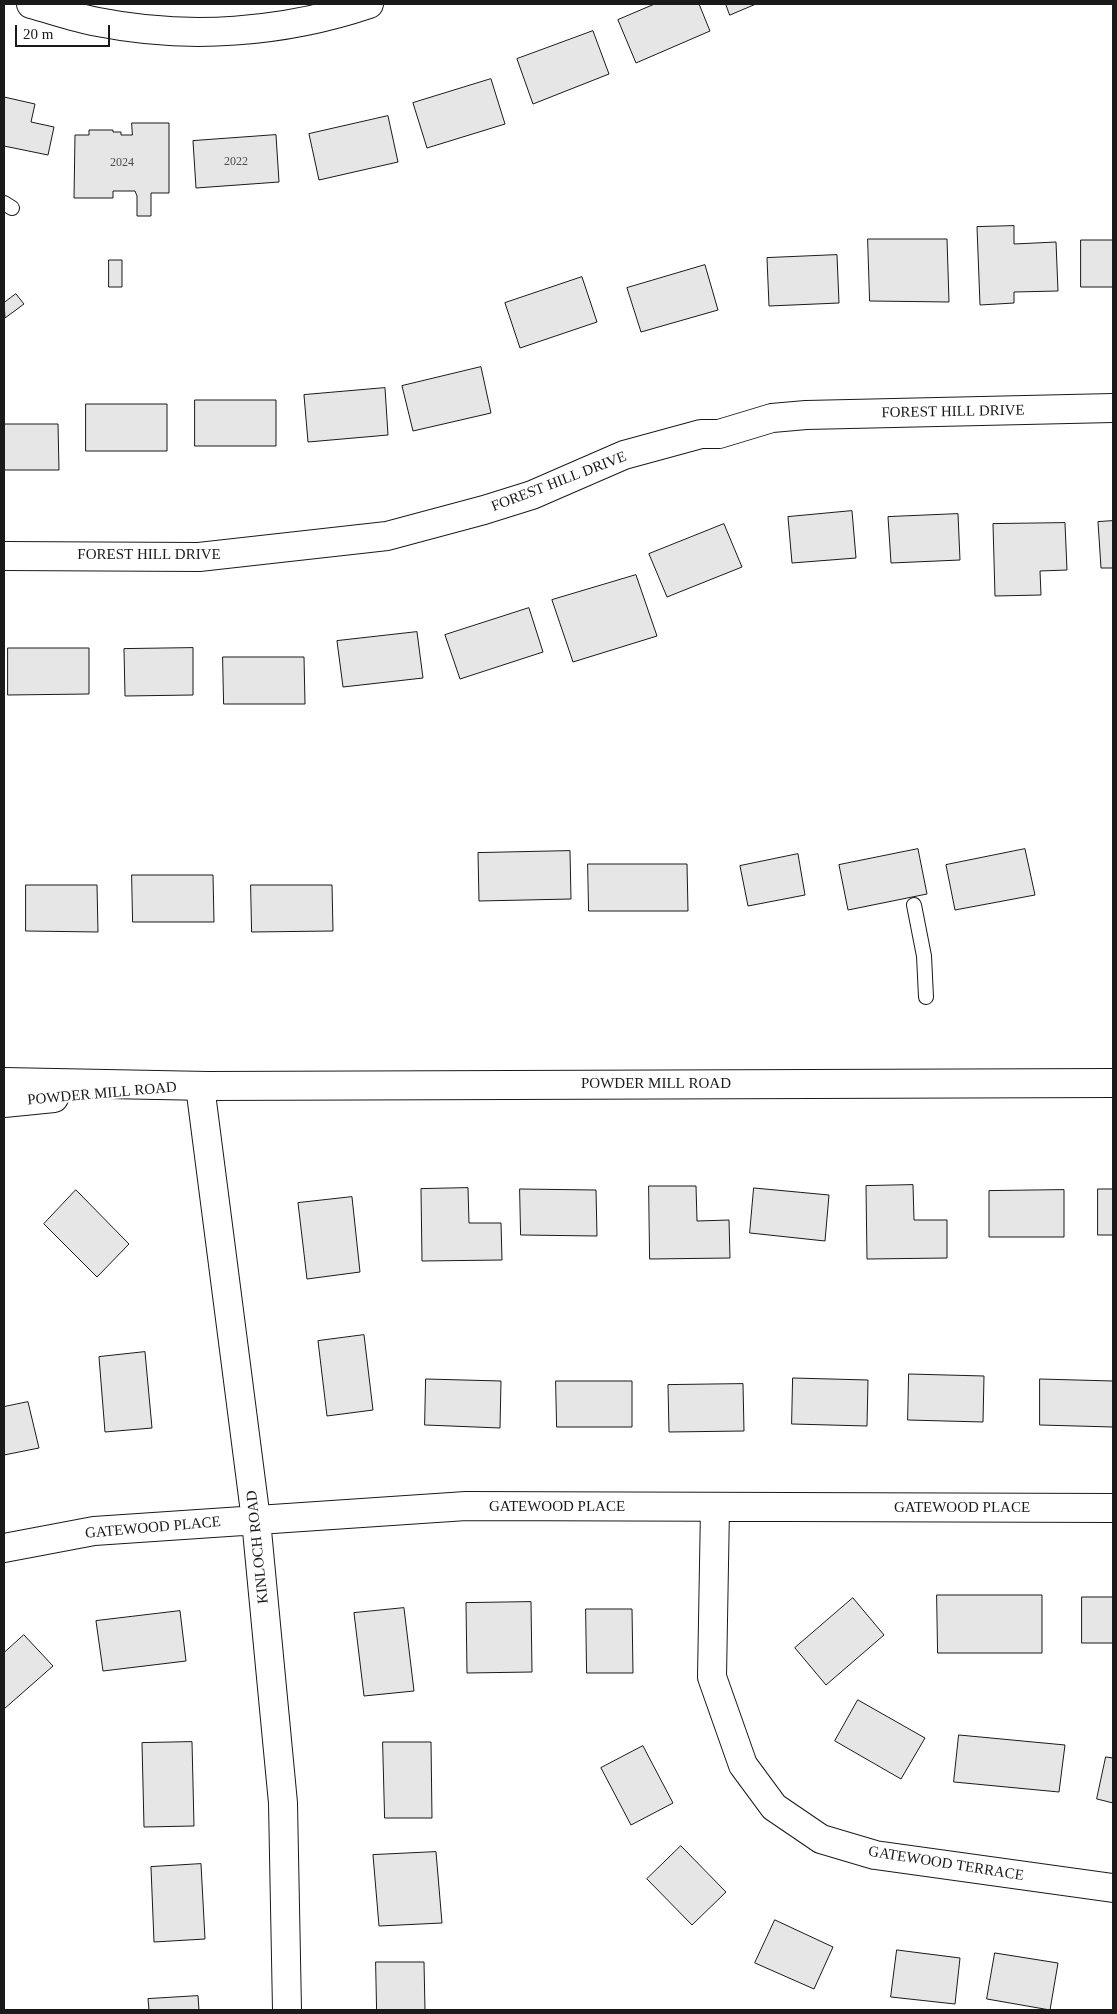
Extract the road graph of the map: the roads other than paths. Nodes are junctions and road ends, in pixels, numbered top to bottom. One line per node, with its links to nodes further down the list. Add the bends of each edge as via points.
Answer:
1 (32, 4): 2 (street, via 97,22 153,31 210,32 305,22)
2 (370, 4)
3 (1113, 408): 4 (street, FOREST HILL DRIVE, via 772,418 719,434 701,434 624,455 532,495 388,536 199,557)
4 (4, 556)
5 (914, 905): 6 (lane, via 924,956)
6 (926, 997)
7 (4, 1082): 9 (street, POWDER MILL ROAD)
8 (1113, 1083): 9 (street, POWDER MILL ROAD)
9 (200, 1086): 10 (street, POWDER MILL ROAD); 13 (street, KINLOCH ROAD)
10 (4, 1103)
11 (715, 1508): 12 (street, GATEWOOD PLACE); 13 (street, GATEWOOD PLACE, via 466,1506); 15 (street, GATEWOOD TERRACE, via 712,1677 743,1765 774,1807 821,1839 875,1855)
12 (1113, 1508)
13 (256, 1520): 14 (street, GATEWOOD PLACE, via 94,1531); 16 (street, KINLOCH ROAD, via 283,1804)
14 (4, 1548)
15 (1113, 1888)
16 (286, 2010)

